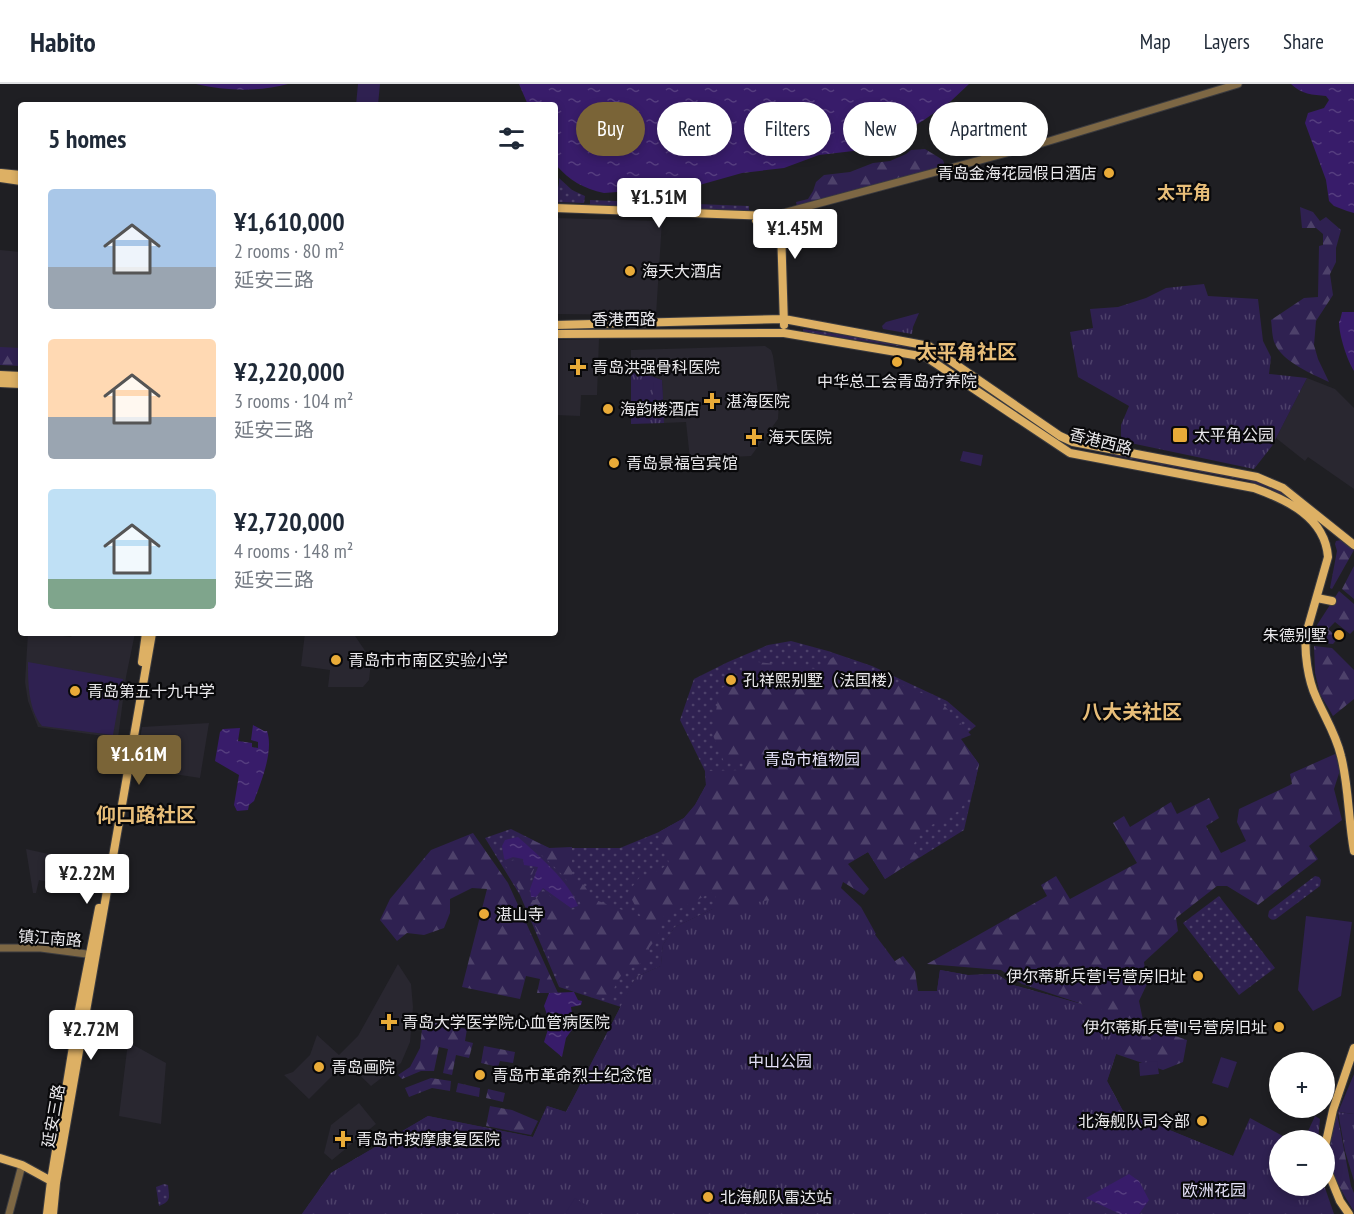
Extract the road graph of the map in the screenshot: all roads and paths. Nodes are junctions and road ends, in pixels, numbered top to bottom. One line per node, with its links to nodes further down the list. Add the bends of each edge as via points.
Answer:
1 (1238, 84): 7 (street, via 1036,145)
2 (0, 173): 3 (main road)
3 (18, 175)
4 (0, 178): 5 (main road)
5 (18, 181)
6 (558, 209): 7 (main road)
7 (768, 218): 8 (main road, via 778,221 781,229)
8 (781, 319): 9 (main road, 香港西路); 10 (main road); 16 (main road, 香港西路, via 929,346 1060,436 1073,442 1257,477 1282,488)
9 (558, 325)
10 (781, 333): 11 (main road, 香港西路); 17 (main road, 香港西路, via 926,357 1070,453 1254,488 1280,498 1309,517 1324,538 1328,557)
11 (558, 334)
12 (0, 375): 13 (main road)
13 (18, 376)
14 (0, 383): 15 (main road)
15 (18, 384)
16 (1354, 545)
17 (1317, 598): 18 (main road); 21 (main road, 香港西路, via 1306,634 1306,652 1315,696 1341,752)
18 (1332, 601)
19 (146, 636): 23 (main road, 延安三路)
20 (151, 636): 23 (main road, 延安三路)
21 (1354, 851)
22 (0, 948): 23 (street, 镇江南路, via 41,948)
23 (94, 955): 28 (main road, 延安三路, via 79,1010)
24 (1354, 1048): 25 (main road)
25 (1329, 1130)
26 (0, 1158): 27 (main road)
27 (22, 1165): 28 (main road); 30 (street)
28 (54, 1182): 31 (main road, 延安三路); 32 (main road, 延安三路)
29 (1335, 1190): 33 (main road)
30 (9, 1214)
31 (47, 1214)
32 (53, 1214)
33 (1349, 1214)

